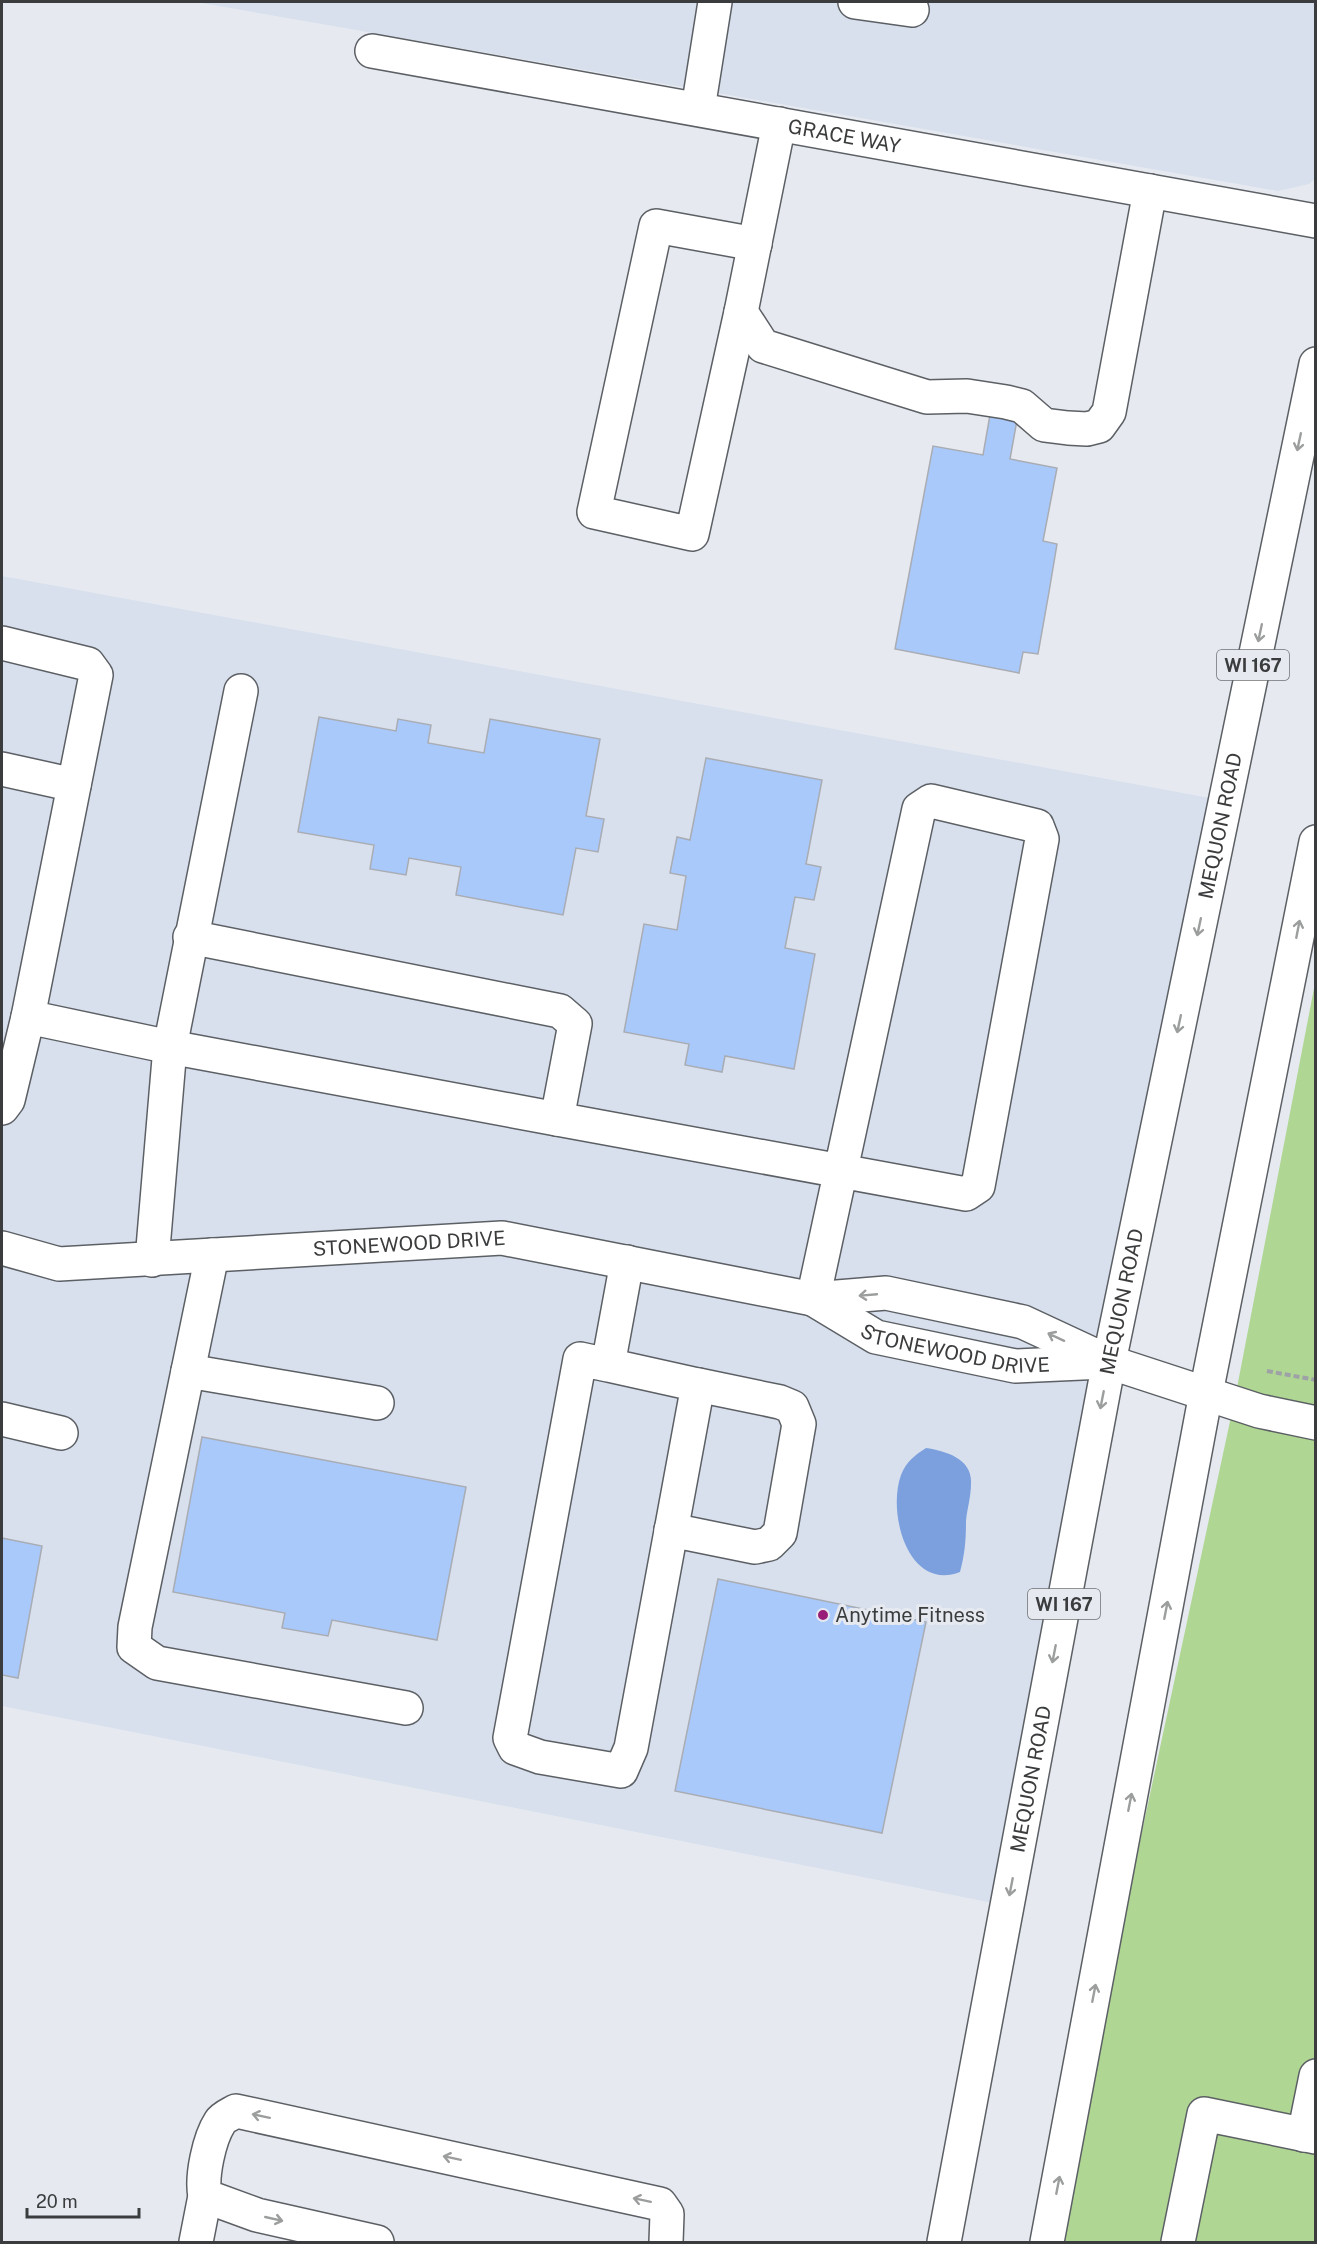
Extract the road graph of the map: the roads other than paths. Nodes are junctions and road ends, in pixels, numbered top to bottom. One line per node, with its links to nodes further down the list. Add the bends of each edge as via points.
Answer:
1 (716, 2): 5 (main road)
2 (855, 2): 3 (main road)
3 (912, 10)
4 (372, 51): 5 (main road, GRACE WAY)
5 (698, 109): 6 (main road, GRACE WAY)
6 (779, 124): 7 (main road, GRACE WAY); 9 (main road)
7 (1150, 191): 8 (main road, GRACE WAY); 10 (main road, via 1109,412 1093,428 1044,426 1022,406 967,396 927,396 763,346)
8 (1316, 221)
9 (755, 244): 10 (main road); 10 (main road, via 656,226 594,512 692,534)
10 (741, 312)
11 (1316, 364): 28 (main road, MEQUON ROAD / WI 167, one-way to 28)
12 (2, 643): 15 (main road, via 88,664 96,675)
13 (241, 691): 17 (main road)
14 (2, 769): 15 (main road)
15 (74, 785): 18 (main road)
16 (1316, 842): 32 (main road, one-way to 16)
17 (190, 937): 19 (main road); 21 (main road, via 560,1011 575,1024)
18 (28, 1017): 19 (main road); 20 (main road, via 8,1100)
19 (170, 1047): 21 (main road); 25 (main road)
20 (2, 1108)
21 (558, 1119): 22 (main road)
22 (842, 1170): 22 (main road, via 966,1194 978,1186 1042,839 1037,826 931,801 919,809); 27 (main road)
23 (2, 1248): 25 (main road, STONEWOOD DRIVE, via 59,1264)
24 (212, 1255): 25 (main road, STONEWOOD DRIVE); 26 (main road, STONEWOOD DRIVE, via 502,1238); 30 (main road)
25 (152, 1260)
26 (627, 1262): 27 (main road, STONEWOOD DRIVE); 29 (main road)
27 (813, 1299): 28 (main road, STONEWOOD DRIVE, one-way to 27, via 1023,1322 886,1293); 28 (main road, STONEWOOD DRIVE, via 876,1337 888,1340 1015,1366)
28 (1109, 1362): 32 (main road, STONEWOOD DRIVE); 45 (main road, MEQUON ROAD / WI 167, one-way to 45)
29 (608, 1365): 31 (main road); 37 (main road, via 580,1359 510,1738 515,1748 540,1757 621,1771 631,1748)
30 (188, 1371): 33 (main road); 38 (main road, via 134,1647 157,1663)
31 (698, 1385): 37 (main road); 37 (main road, via 792,1407 799,1424 780,1533 769,1544 755,1547)
32 (1206, 1393): 35 (main road, STONEWOOD DRIVE, via 1259,1411); 46 (main road, one-way to 32)
33 (377, 1404)
34 (2, 1419): 36 (main road)
35 (1316, 1423)
36 (61, 1433)
37 (671, 1530)
38 (406, 1708)
39 (1316, 2076): 40 (main road)
40 (1310, 2136): 47 (main road, via 1204,2114)
41 (206, 2196): 42 (main road, one-way to 42, via 257,2215); 43 (main road); 44 (main road, one-way to 41, via 667,2214 660,2204 236,2111 221,2121 209,2149 203,2184)
42 (360, 2241)
43 (196, 2242)
44 (666, 2242)
45 (944, 2242)
46 (1047, 2242)
47 (1178, 2242)

